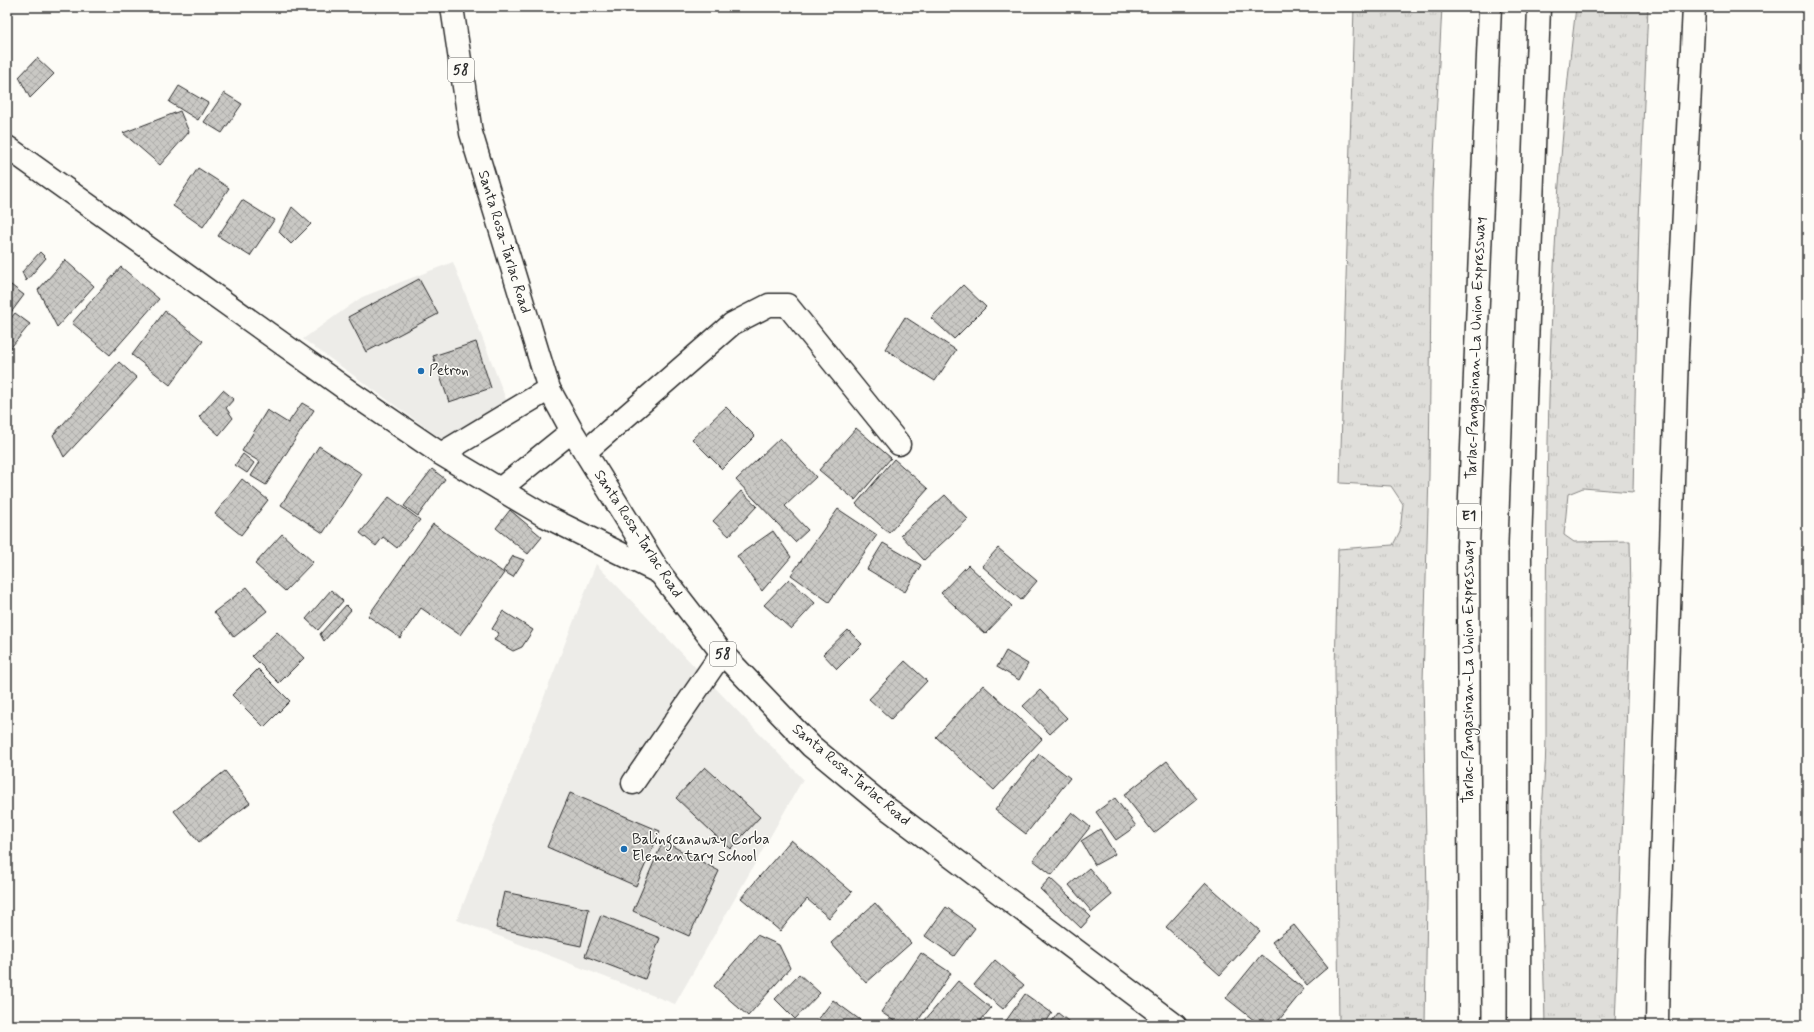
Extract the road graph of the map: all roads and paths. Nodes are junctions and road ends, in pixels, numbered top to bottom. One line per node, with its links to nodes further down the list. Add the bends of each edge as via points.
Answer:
1 (452, 7): 6 (main road, Santa Rosa-Tarlac Road / 58, via 471,133)
2 (1490, 7): 16 (main road, Tarlac-Pangasinan-La Union Expressway / E1, via 1468,546)
3 (1539, 7): 17 (main road, via 1520,543)
4 (1694, 7): 18 (main road, via 1677,362)
5 (7, 147): 10 (main road)
6 (549, 389): 7 (main road, Santa Rosa-Tarlac Road / 58); 10 (main road)
7 (572, 431): 9 (main road, Santa Rosa-Tarlac Road / 58); 11 (main road)
8 (899, 444): 9 (main road, via 787,305 770,304 732,324)
9 (585, 452): 12 (main road, Santa Rosa-Tarlac Road / 58)
10 (441, 454): 11 (main road)
11 (500, 489): 12 (main road, via 552,519)
12 (660, 574): 13 (main road, Santa Rosa-Tarlac Road / 58)
13 (722, 653): 14 (main road); 15 (main road, Santa Rosa-Tarlac Road / 58, via 811,746 880,803)
14 (633, 783)
15 (1175, 1025)
16 (1470, 1025)
17 (1519, 1025)
18 (1657, 1025)

